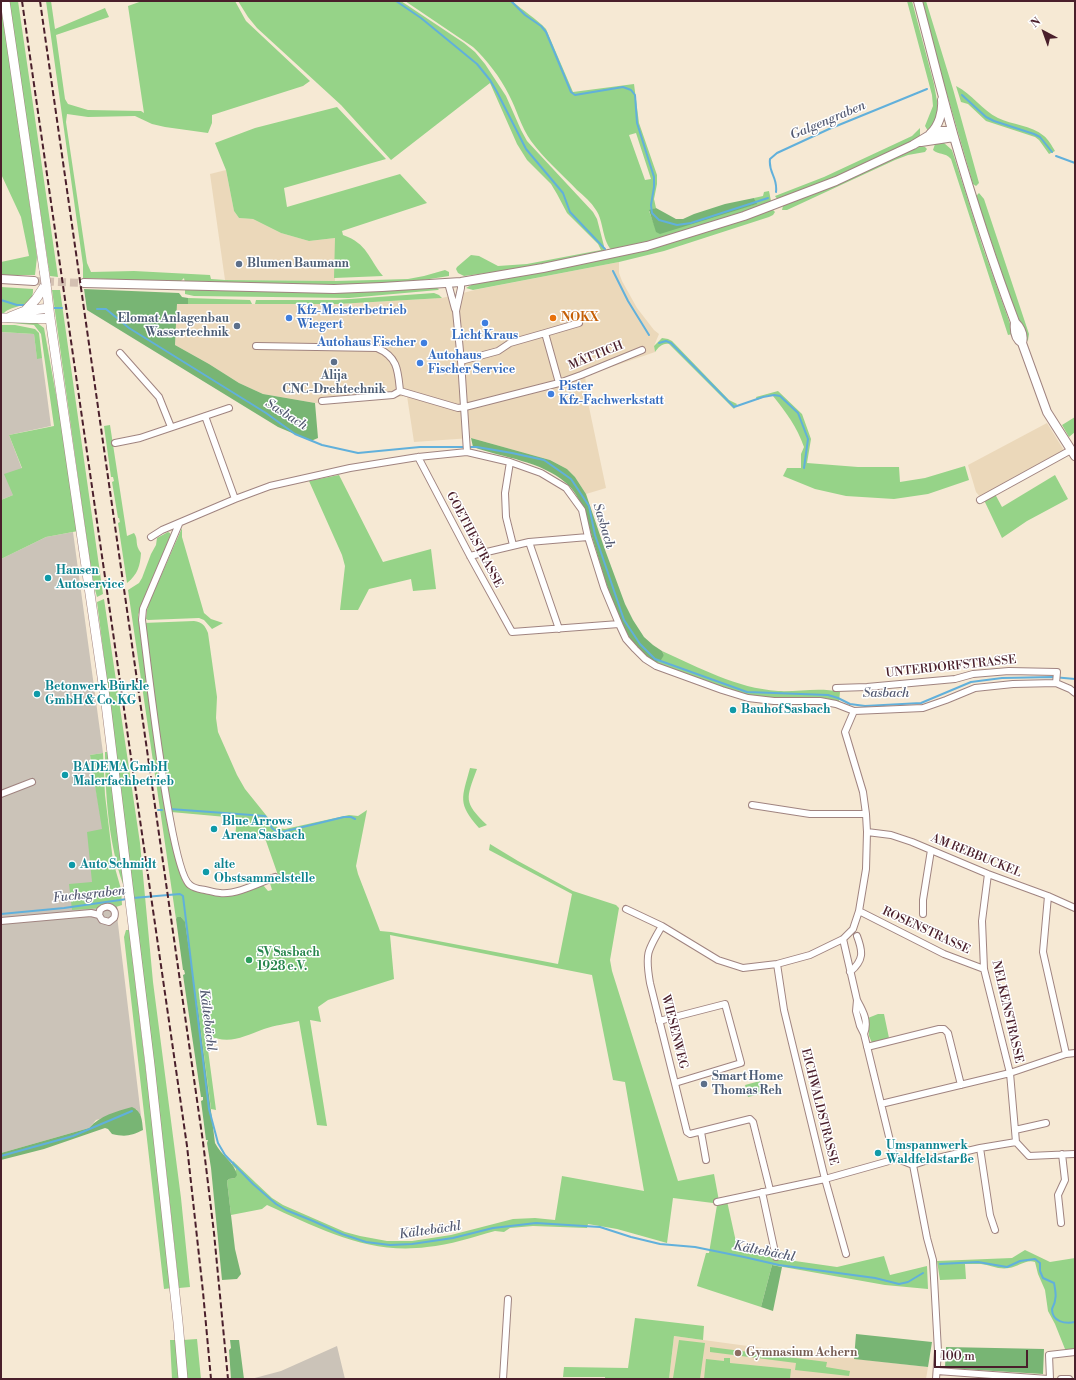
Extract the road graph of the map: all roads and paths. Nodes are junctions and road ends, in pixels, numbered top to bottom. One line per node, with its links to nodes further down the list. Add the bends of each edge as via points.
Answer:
1 (5, 1): 12 (main road, bridge)
2 (918, 1): 3 (street)
3 (941, 87): 4 (street, via 939,123); 5 (street)
4 (928, 136): 5 (street, via 947,131); 6 (street)
5 (954, 137): 6 (street); 33 (street, via 998,277 1015,322 1016,336 1023,345 1048,412)
6 (913, 145): 9 (street, via 836,181 744,216 647,246)
7 (1, 279): 8 (street)
8 (34, 281)
9 (461, 282): 11 (street); 15 (street)
10 (84, 283): 11 (street, via 334,289)
11 (448, 283): 15 (street)
12 (46, 284): 13 (main road); 14 (main road)
13 (49, 308): 14 (main road); 17 (main road)
14 (26, 310): 16 (main road)
15 (456, 312): 23 (street)
16 (6, 318): 17 (main road)
17 (50, 318): 100 (main road, via 106,704 151,1080)
18 (579, 323): 19 (street)
19 (545, 334): 23 (street, via 510,343 498,351); 24 (street, MÄTTICH)
20 (256, 346): 25 (street, via 377,348 394,362 399,376)
21 (642, 350): 24 (street, MÄTTICH)
22 (120, 353): 30 (street, via 159,397)
23 (461, 362): 27 (street)
24 (559, 383): 27 (street, MÄTTICH)
25 (400, 391): 26 (street, via 393,395); 27 (street, MÄTTICH, via 458,408)
26 (322, 401)
27 (465, 407): 32 (street)
28 (228, 408): 29 (street)
29 (204, 416): 30 (street); 36 (street)
30 (171, 427): 31 (street, via 140,438)
31 (115, 442)
32 (467, 450): 34 (street); 35 (street)
33 (1073, 453): 37 (street)
34 (418, 457): 36 (street, via 350,468 270,486); 43 (street, GOETHESTRASSE)
35 (510, 462): 40 (street, via 541,473 566,488 582,510); 42 (street, via 505,493 506,517)
36 (235, 499): 38 (street)
37 (980, 500)
38 (179, 524): 39 (street); 57 (street, via 143,609 142,620 174,839 186,880 195,888 221,893 239,890)
39 (151, 537)
40 (588, 537): 41 (street); 44 (street, via 604,588)
41 (529, 542): 42 (street); 45 (street)
42 (513, 545): 43 (street)
43 (470, 556): 45 (street, GOETHESTRASSE, via 512,632)
44 (619, 624): 45 (street); 49 (street, via 626,639 645,659 656,666 748,698 820,701)
45 (559, 629)
46 (1056, 682): 47 (street, UNTERDORFSTRASSE, via 1057,672 1009,671 973,674 955,679); 48 (street); 49 (street, via 975,688 923,708)
47 (836, 688)
48 (1075, 693)
49 (854, 711): 53 (street, via 845,732 863,792)
50 (32, 782): 51 (street)
51 (1, 794)
52 (752, 805): 53 (street, via 810,814)
53 (866, 814): 54 (street)
54 (867, 832): 55 (street, AM REBBUCKEL, via 891,835); 61 (street, via 866,869)
55 (931, 850): 56 (street, AM REBBUCKEL); 62 (street, via 922,900)
56 (988, 874): 58 (street, AM REBBUCKEL); 69 (street, NELKENSTRASSE, via 982,921)
57 (275, 877)
58 (1048, 896): 59 (street, AM REBBUCKEL); 74 (street, via 1043,952)
59 (1075, 908)
60 (626, 909): 65 (street)
61 (859, 912): 67 (street, via 853,929); 69 (street, ROSENSTRASSE, via 944,954)
62 (923, 914)
63 (99, 915): 64 (street, via 91,913)
64 (1, 921)
65 (662, 926): 68 (street, via 721,961 743,968); 71 (street, WIESENWEG, via 649,947 646,965)
66 (857, 936): 70 (street, via 861,957 858,965)
67 (843, 938): 68 (street, via 810,956); 70 (street)
68 (777, 964): 89 (street, EICHWALDSTRASSE, via 784,1010)
69 (984, 969): 75 (street, NELKENSTRASSE)
70 (850, 972): 72 (street, via 857,1000 856,1011)
71 (659, 1021): 76 (street, WIESENWEG); 76 (street, via 725,1004 741,1063)
72 (867, 1047): 77 (street, via 944,1029 948,1033); 78 (street)
73 (1075, 1053): 74 (street)
74 (1066, 1054): 75 (street)
75 (1010, 1073): 77 (street); 80 (street, NELKENSTRASSE)
76 (675, 1083): 81 (street, WIESENWEG, via 687,1132)
77 (961, 1085): 78 (street)
78 (881, 1104): 86 (street)
79 (1046, 1123): 80 (street)
80 (1015, 1130): 82 (street, NELKENSTRASSE)
81 (701, 1132): 87 (street); 90 (street, via 750,1119 753,1122)
82 (1016, 1142): 83 (street); 84 (street, via 1029,1156)
83 (980, 1148): 88 (street); 94 (street, via 990,1215)
84 (1062, 1154): 85 (street); 93 (street, via 1065,1180 1058,1195)
85 (1074, 1154)
86 (895, 1158): 88 (street); 89 (street)
87 (706, 1160)
88 (913, 1166): 99 (street, via 933,1260)
89 (826, 1179): 90 (street); 95 (street, EICHWALDSTRASSE)
90 (770, 1190): 91 (street)
91 (762, 1192): 92 (street); 96 (street)
92 (717, 1202)
93 (1061, 1223)
94 (995, 1230)
95 (846, 1254)
96 (776, 1257)
97 (508, 1298): 101 (street)
98 (1075, 1352): 103 (street, via 1049,1355)
99 (937, 1371): 102 (street); 103 (street)
100 (183, 1379)
101 (503, 1379)
102 (936, 1379)
103 (1049, 1379)
104 (1061, 1379): 105 (street)
105 (1069, 1379)

